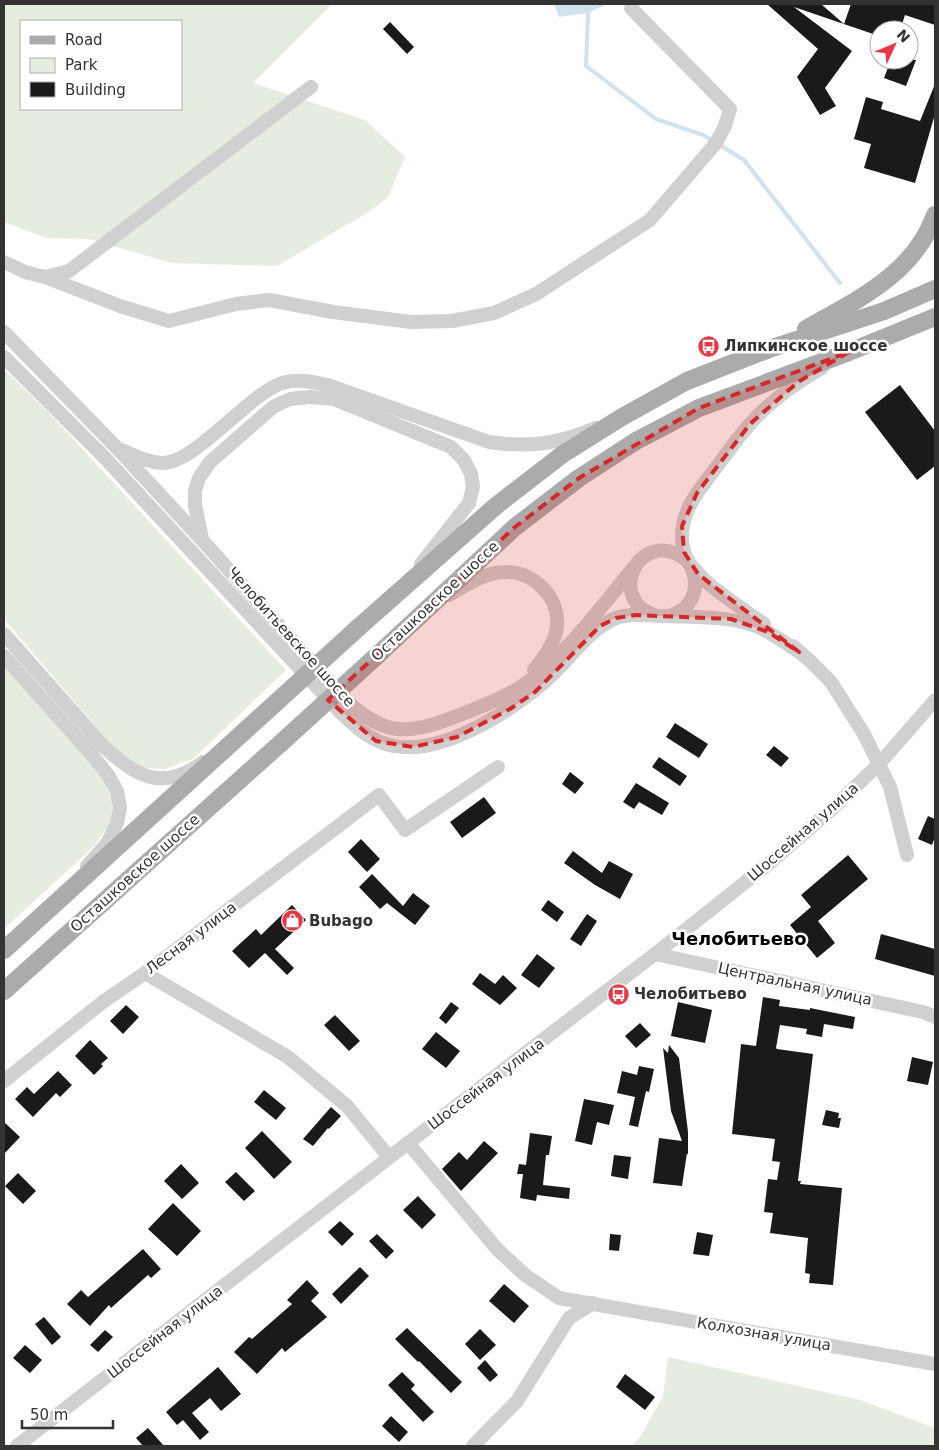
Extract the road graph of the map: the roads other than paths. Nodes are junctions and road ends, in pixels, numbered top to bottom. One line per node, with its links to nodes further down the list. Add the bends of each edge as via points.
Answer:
1 (631, 8): 5 (street, via 730,109 725,126 716,143 650,220 536,294 494,312 452,322 411,322 269,300 236,304 168,321)
2 (311, 87): 5 (street, via 69,271)
3 (935, 215): 9 (main road, via 930,229 914,252 874,290)
4 (4, 262): 5 (street)
5 (45, 277)
6 (935, 289): 9 (main road, Осташковское шоссе, via 884,311)
7 (935, 317): 10 (main road, Осташковское шоссе)
8 (4, 332): 13 (street, Челобитьевское шоссе)
9 (769, 349): 12 (main road, Осташковское шоссе, via 687,381)
10 (849, 352): 16 (street, via 773,401 750,424 697,493 682,526 684,552); 19 (main road, Осташковское шоссе, via 699,408 636,441 579,478 514,527)
11 (4, 356): 18 (street, Челобитьевское шоссе, via 104,458 340,712 376,741 413,747 457,736 485,724 534,692 600,626 616,618)
12 (622, 416): 13 (street, via 560,440 513,446 489,442 328,384 305,381 284,383 264,392 181,459 164,463 146,461); 17 (main road, Осташковское шоссе, via 563,454 497,505)
13 (116, 447): 14 (street, Челобитьевское шоссе)
14 (202, 540): 17 (street, via 195,491 210,462 273,407 290,399 334,399 451,447 464,460 471,474 469,503); 24 (street, Челобитьевское шоссе, via 346,700 374,722 406,730 445,721)
15 (639, 561): 16 (street, Челобитьевское шоссе, via 660,551 677,554); 18 (street, Челобитьевское шоссе, via 630,576 634,600 648,613); 24 (street, Челобитьевское шоссе, via 554,660 519,687)
16 (689, 563): 18 (street, Челобитьевское шоссе, via 696,580 692,598 683,610); 21 (street, Челобитьевское шоссе, via 709,584)
17 (394, 595): 25 (main road, Осташковское шоссе, bridge)
18 (662, 616): 21 (street, Челобитьевское шоссе, via 743,622 768,632)
19 (412, 622): 24 (street, via 445,598 492,574 507,572 539,584 552,598 558,628 542,661 530,675); 33 (main road, Осташковское шоссе, bridge)
20 (4, 634): 25 (street, via 104,746 120,761 149,778 181,774 196,766)
21 (799, 652): 26 (street, Челобитьевское шоссе, via 822,672 839,694)
22 (4, 656): 29 (street, via 108,775 117,791 120,808 108,842)
23 (935, 700): 26 (street, Шоссейная улица)
24 (490, 703)
25 (259, 718): 29 (main road, Осташковское шоссе)
26 (879, 764): 28 (street, Челобитьевское шоссе, via 890,787); 31 (street, Шоссейная улица, via 790,846)
27 (498, 767): 32 (street, Лесная улица, via 405,830 379,795)
28 (907, 855)
29 (54, 905): 30 (main road, Осташковское шоссе)
30 (4, 950)
31 (655, 954): 35 (street, Центральная улица); 37 (street, Шоссейная улица)
32 (145, 973): 36 (street, Лесная улица, via 104,1001); 38 (street, via 288,1057 347,1106)
33 (4, 991)
34 (935, 1005): 35 (street)
35 (929, 1014)
36 (4, 1081)
37 (408, 1143): 38 (street, Шоссейная улица); 39 (street, Колхозная улица, via 497,1249 525,1275)
38 (389, 1157): 43 (street, Шоссейная улица)
39 (559, 1298): 40 (street, Колхозная улица); 41 (street)
40 (593, 1303): 41 (street); 42 (street, Колхозная улица)
41 (569, 1318): 44 (street, via 517,1401)
42 (935, 1364)
43 (17, 1446)
44 (473, 1446)

